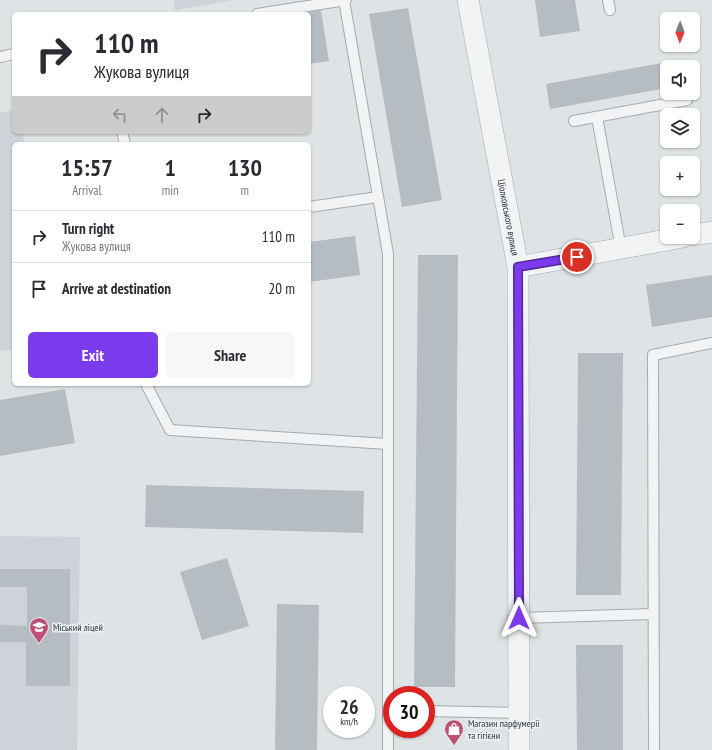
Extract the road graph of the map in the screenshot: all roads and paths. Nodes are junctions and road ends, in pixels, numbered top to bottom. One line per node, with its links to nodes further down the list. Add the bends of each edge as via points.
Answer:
1 (345, 0): 3 (lane); 9 (lane)
2 (468, 0): 15 (street, Ціолковського вулиця)
3 (270, 12)
4 (12, 54): 5 (lane)
5 (0, 57)
6 (687, 100): 7 (lane)
7 (597, 117): 8 (lane); 14 (lane)
8 (574, 121)
9 (378, 197): 10 (lane); 18 (lane, via 388,254)
10 (311, 207)
11 (712, 232): 12 (street)
12 (700, 234)
13 (660, 241): 14 (street)
14 (621, 248): 15 (street)
15 (518, 267): 20 (street, Ціолковського вулиця)
16 (712, 343): 19 (lane, via 653,355)
17 (147, 386): 18 (lane, via 170,430)
18 (388, 444): 21 (lane)
19 (654, 614): 20 (lane); 27 (lane)
20 (519, 618): 23 (street, Ціолковського вулиця)
21 (390, 686)
22 (435, 711): 23 (lane)
23 (519, 713): 26 (street, Ціолковського вулиця)
24 (389, 738): 25 (lane)
25 (388, 750)
26 (519, 750)
27 (654, 750)

